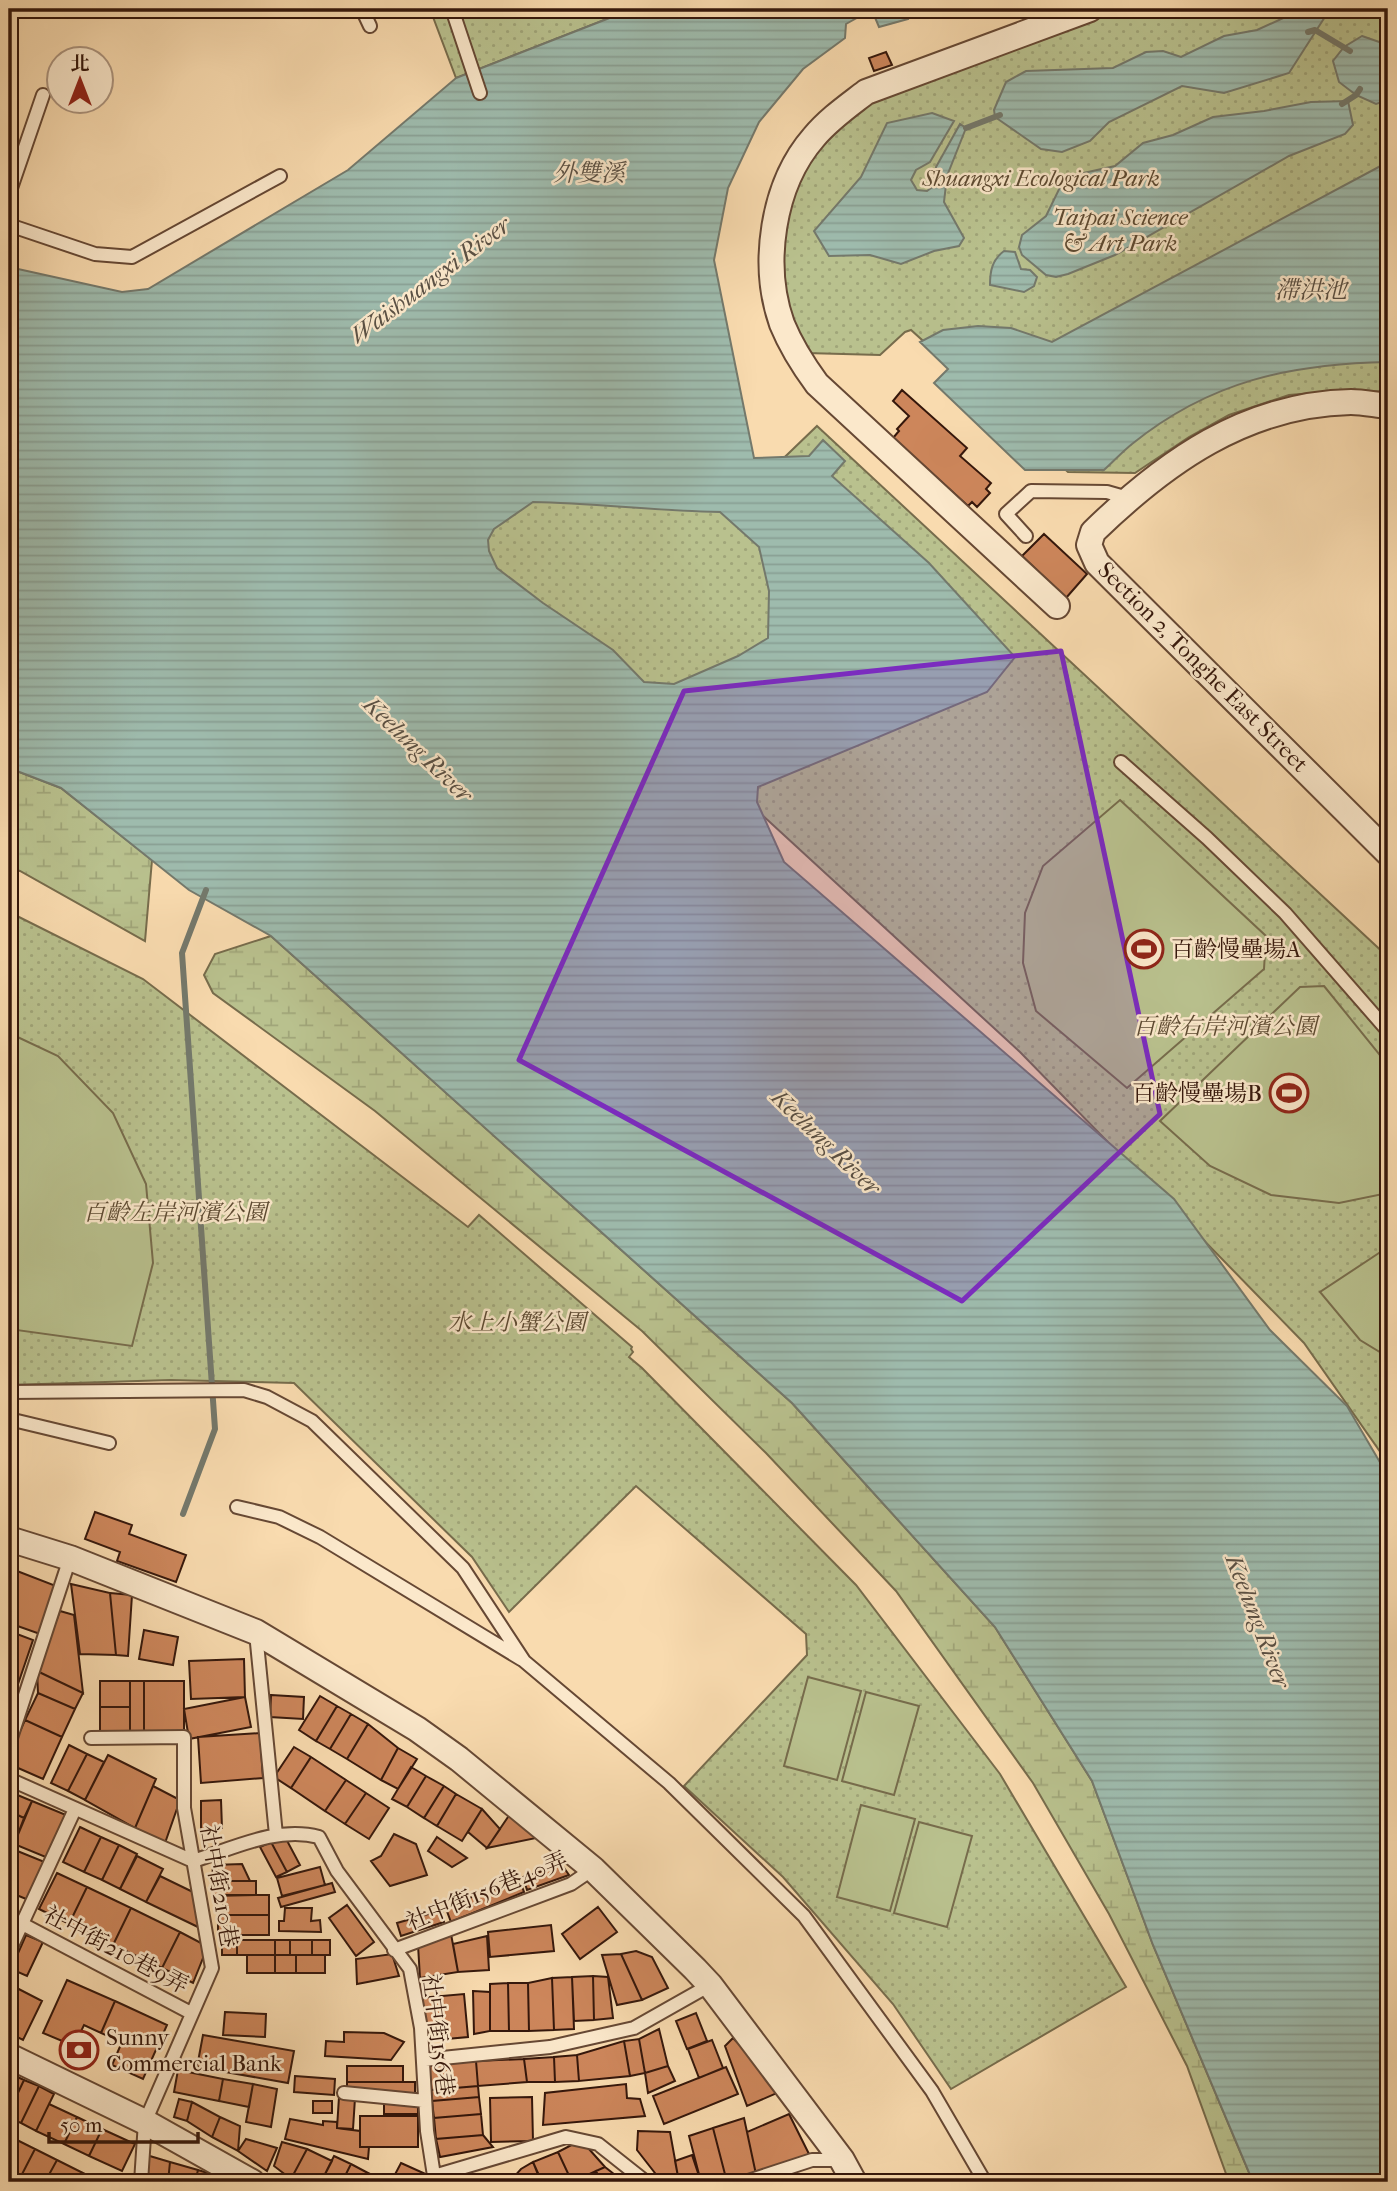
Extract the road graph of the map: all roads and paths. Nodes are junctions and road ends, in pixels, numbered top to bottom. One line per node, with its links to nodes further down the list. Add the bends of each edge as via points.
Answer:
1 (362, 9): 4 (lane)
2 (452, 9): 5 (lane)
3 (1090, 9): 13 (street, via 866,92 813,138 784,186 775,218 772,277 782,322 817,384)
4 (370, 26)
5 (480, 93)
6 (43, 95): 8 (lane)
7 (280, 176): 9 (lane, via 132,257 94,254)
8 (9, 194)
9 (9, 225)
10 (1388, 406): 11 (street, Section 2, Tonghe East Street, via 1351,402 1295,408 1237,427 1158,474)
11 (1128, 498): 12 (lane, via 1107,492 1031,491 1006,514); 15 (street, Section 2, Tonghe East Street, via 1093,532 1089,545 1097,563)
12 (1026, 536)
13 (1057, 606)
14 (1121, 762): 16 (lane, via 1285,914)
15 (1388, 853)
16 (1388, 1031)
17 (9, 1392): 24 (lane, via 244,1390 312,1421 463,1568)
18 (9, 1419): 19 (lane)
19 (109, 1443)
20 (237, 1507): 24 (lane, via 279,1517 320,1537)
21 (9, 1539): 22 (street)
22 (70, 1558): 23 (street); 26 (lane)
23 (256, 1632): 29 (lane); 31 (street, via 449,1751)
24 (524, 1661): 50 (lane, via 669,1783 804,1916 932,2091)
25 (91, 1738): 30 (lane, 社中街210巷, via 184,1737 184,1808)
26 (9, 1744)
27 (9, 1779): 28 (lane)
28 (75, 1810): 30 (lane); 33 (lane)
29 (276, 1835): 30 (lane); 34 (lane, 社中街156巷, via 300,1832 319,1837 337,1871)
30 (193, 1861): 37 (lane, 社中街210巷, via 212,1968)
31 (593, 1869): 34 (lane, 社中街156巷40弄, via 571,1884); 36 (street)
32 (9, 1917): 33 (lane, 社中街210巷9弄)
33 (22, 1924): 35 (lane); 37 (lane, 社中街210巷9弄)
34 (394, 1950): 39 (lane, 社中街156巷, via 410,1969)
35 (9, 1952)
36 (710, 1985): 39 (lane, via 634,2028 550,2047); 43 (street)
37 (191, 2013): 42 (lane, 社中街210巷)
38 (9, 2056): 42 (street)
39 (423, 2060): 41 (lane, 社中街156巷)
40 (344, 2093): 41 (lane)
41 (425, 2101): 44 (lane, 社中街156巷)
42 (145, 2122): 45 (lane, 社中街210巷); 46 (street)
43 (842, 2160): 48 (lane, via 812,2160); 49 (street)
44 (435, 2179): 47 (lane, via 566,2137 598,2144)
45 (141, 2182)
46 (252, 2182)
47 (646, 2182)
48 (745, 2182)
49 (854, 2182)
50 (985, 2182)

